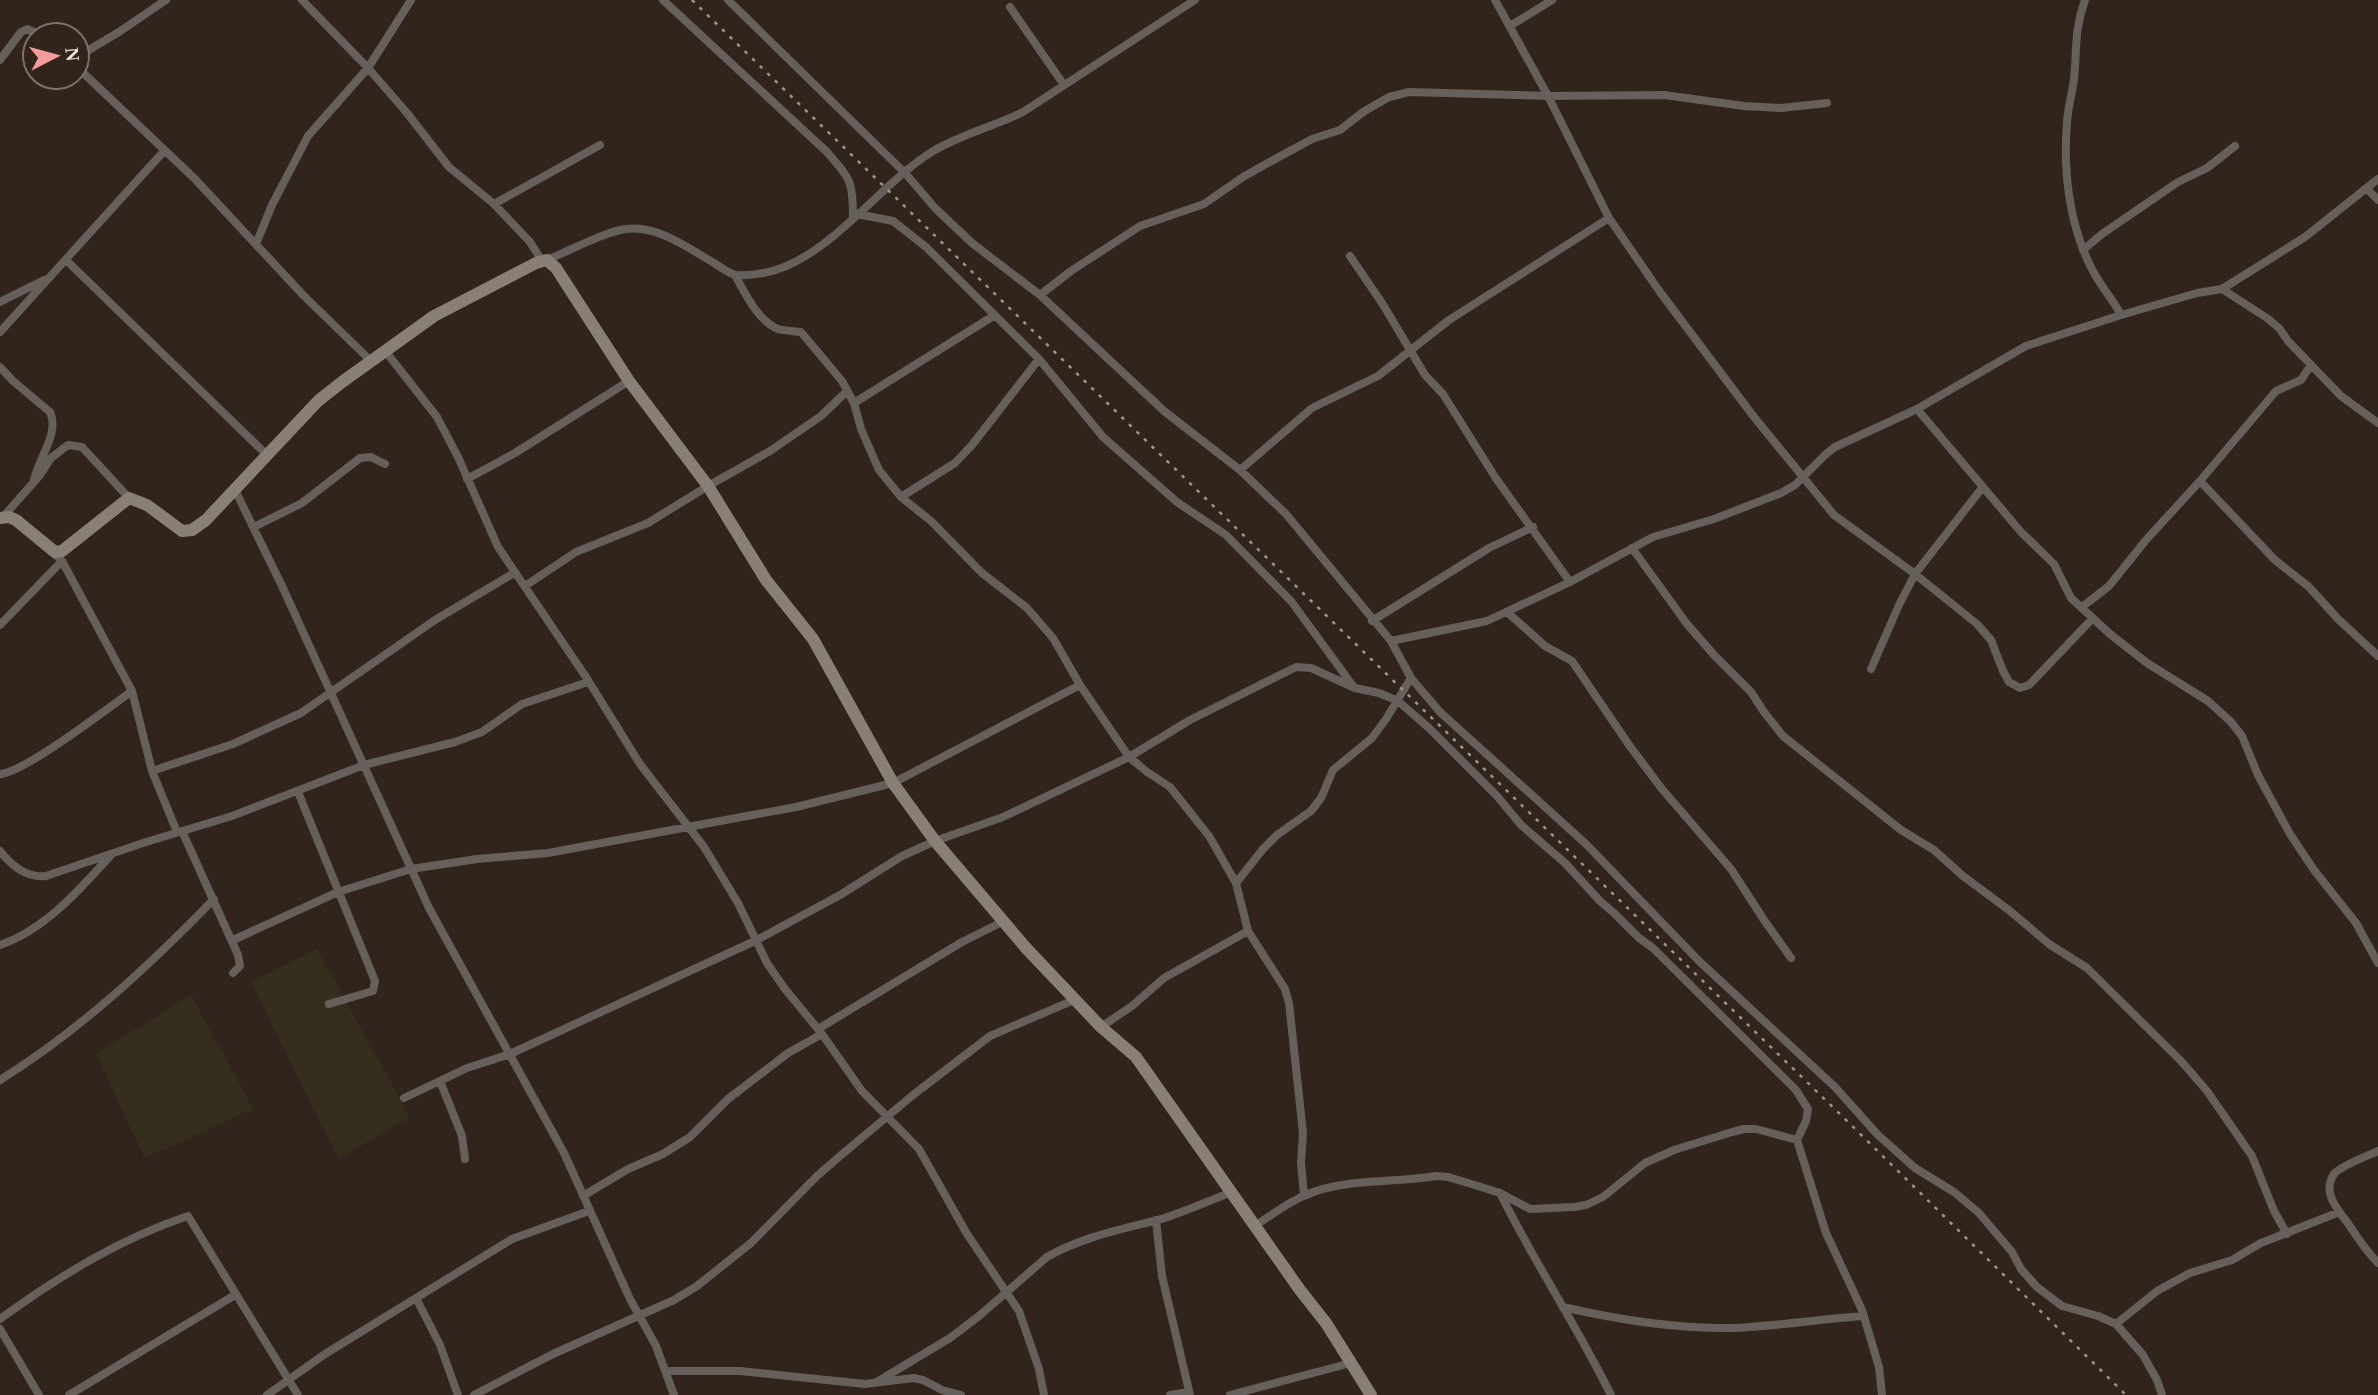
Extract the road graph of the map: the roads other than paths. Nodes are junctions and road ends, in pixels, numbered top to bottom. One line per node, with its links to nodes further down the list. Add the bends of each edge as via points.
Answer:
1 (166, 0): 13 (street)
2 (302, 0): 15 (street)
3 (411, 0): 15 (street)
4 (663, 0): 28 (street, via 846,173)
5 (728, 0): 23 (street)
6 (1195, 0): 17 (street)
7 (1495, 0): 11 (street)
8 (1552, 0): 11 (street)
9 (2085, 0): 31 (street, via 2076,31 2066,141 2070,196)
10 (1010, 7): 17 (street)
11 (1510, 26): 18 (street)
12 (21, 33): 14 (street)
13 (91, 49)
14 (0, 60)
15 (368, 68): 27 (street, via 449,167); 30 (street, via 308,136)
16 (91, 81): 22 (street)
17 (1064, 85): 23 (street, via 1023,113 930,153)
18 (1548, 96): 19 (street, via 1664,95 1781,107); 29 (street); 38 (street, via 1409,92 1389,97 1340,130 1304,143 1243,177 1205,204 1140,226)
19 (1827, 103)
20 (600, 145): 27 (street)
21 (2235, 146): 31 (street)
22 (164, 151): 30 (street); 33 (street)
23 (905, 173): 28 (street); 38 (street, via 972,243)
24 (2378, 178): 25 (street)
25 (2367, 189): 26 (street); 37 (street, via 2305,237)
26 (2378, 200)
27 (494, 204): 34 (street)
28 (855, 216): 35 (street, via 789,265); 40 (street, via 903,228)
29 (1609, 218): 43 (street, via 1449,320); 57 (street, via 1754,417)
30 (256, 244): 46 (street)
31 (2083, 250): 41 (street)
32 (1350, 256): 43 (street)
33 (66, 260): 36 (street); 54 (street)
34 (545, 260): 35 (street, via 617,232 642,229 657,232); 44 (street, via 434,316); 49 (street, via 556,268)
35 (735, 275): 50 (street, via 771,325 801,332)
36 (51, 276): 39 (street); 42 (street)
37 (2222, 289): 41 (street); 47 (street, via 2279,328)
38 (1040, 295): 56 (street, via 1164,411)
39 (0, 302)
40 (995, 315): 45 (street); 51 (street)
41 (2121, 315): 52 (street, via 2026,346)
42 (0, 332)
43 (1411, 351): 56 (street, via 1378,376 1312,408); 68 (street)
44 (386, 352): 46 (street); 58 (street, via 437,417)
45 (1039, 359): 64 (street, via 955,463); 87 (street, via 1103,437 1177,502 1226,535 1292,601)
46 (372, 362): 54 (street, via 318,401)
47 (2311, 365): 53 (street, via 2341,396); 59 (street, via 2301,380 2276,391)
48 (0, 367): 60 (street, via 53,417 54,426)
49 (629, 381): 58 (street); 61 (street)
50 (847, 391): 51 (street); 61 (street, via 797,434)
51 (854, 403): 64 (street, via 879,470)
52 (1917, 409): 57 (street, via 1835,447); 62 (street)
53 (2378, 423)
54 (267, 454): 63 (street)
55 (385, 464): 67 (street, via 371,457 360,458 302,503)
56 (1240, 470): 79 (street, via 1286,514)
57 (1804, 477): 69 (street, via 1781,493); 73 (street, via 1834,515)
58 (467, 479): 72 (street)
59 (2200, 481): 76 (street, via 2109,586); 82 (street, via 2275,560)
60 (33, 483): 65 (street, via 51,458 75,445 91,455); 66 (street)
61 (708, 486): 75 (street, via 649,523 576,552); 95 (street, via 766,580 813,639)
62 (1982, 488): 73 (street); 76 (street, via 2054,564 2071,598)
63 (235, 490): 65 (street, via 188,532); 67 (street)
64 (901, 497): 86 (street, via 1027,608 1053,638)
65 (129, 498): 70 (street, via 62,551)
66 (2, 518): 70 (street, via 16,520)
67 (254, 527): 89 (street)
68 (1533, 527): 74 (street); 79 (street, via 1489,548)
69 (1632, 548): 74 (street); 134 (street, via 1687,624 1751,692 1783,736 2049,944 2087,968 2182,1062 2252,1156)
70 (50, 551): 71 (street)
71 (62, 561): 80 (street); 88 (street)
72 (514, 573): 75 (street); 89 (street, via 435,620)
73 (1915, 574): 78 (street, via 1991,639 2009,682 2020,688 2029,685); 83 (street)
74 (1570, 582): 77 (street)
75 (525, 586): 85 (street)
76 (2082, 607): 78 (street)
77 (1507, 612): 81 (street, via 1487,621); 111 (street, via 1545,646 1572,661 1662,789 1731,869)
78 (2093, 618): 112 (street, via 2231,722 2290,834 2356,923)
79 (1372, 621): 81 (street)
80 (0, 625)
81 (1391, 641): 84 (street)
82 (2378, 656)
83 (1871, 669)
84 (1411, 678): 90 (street); 143 (street, via 1440,712 1586,844 1699,961 1835,1087 1878,1136 1979,1213 2038,1287 2062,1306)
85 (588, 681): 92 (street, via 522,704 482,732); 97 (street, via 640,764)
86 (1080, 685): 91 (street); 95 (street)
87 (1355, 688): 90 (street); 91 (street, via 1311,668 1296,667 1190,720)
88 (132, 691): 93 (street); 94 (street, via 34,759)
89 (331, 693): 92 (street); 93 (street, via 270,728)
90 (1398, 701): 103 (street, via 1373,738 1333,770 1311,811 1270,842); 123 (street, via 1796,1090 1808,1110)
91 (1129, 757): 99 (street, via 1003,817); 103 (street, via 1170,787 1209,836)
92 (363, 765): 96 (street); 102 (street)
93 (152, 771): 98 (street)
94 (0, 774)
95 (892, 783): 97 (street, via 796,807); 99 (street)
96 (299, 792): 98 (street); 104 (street)
97 (687, 826): 102 (street, via 548,853); 109 (street)
98 (180, 831): 101 (street); 105 (street)
99 (935, 841): 106 (street); 109 (street)
100 (0, 851): 101 (street, via 15,866 38,877)
101 (113, 853): 110 (street, via 39,924)
102 (411, 869): 104 (street); 118 (street)
103 (1236, 883): 107 (street)
104 (338, 892): 108 (street); 115 (street, via 376,988)
105 (214, 900): 108 (street); 119 (street, via 91,1013)
106 (1002, 922): 114 (street); 117 (street, via 916,969)
107 (1248, 930): 116 (street, via 1164,978); 128 (street, via 1289,1003 1303,1133)
108 (233, 940): 113 (street, via 240,966)
109 (757, 940): 117 (street, via 767,963); 118 (street)
110 (0, 945)
111 (1791, 958)
112 (2378, 963)
113 (233, 973)
114 (1074, 1000): 116 (street); 122 (street, via 990,1036)
115 (329, 1004)
116 (1101, 1027): 126 (street, via 1136,1057)
117 (820, 1032): 122 (street); 129 (street, via 728,1099 690,1137)
118 (510, 1054): 120 (street); 129 (street)
119 (0, 1080)
120 (440, 1081): 121 (street); 125 (street, via 462,1136)
121 (404, 1098)
122 (886, 1117): 136 (street, via 919,1149 967,1234); 141 (street, via 817,1176 751,1243 697,1286)
123 (1797, 1140): 127 (street, via 1756,1129 1732,1132 1645,1163 1586,1205 1530,1209); 140 (street, via 1826,1233)
124 (2378, 1151): 131 (street, via 2335,1172 2330,1183)
125 (465, 1159)
126 (1230, 1193): 132 (street); 133 (street)
127 (1500, 1194): 128 (street, via 1436,1176 1344,1185); 139 (street)
128 (1304, 1195): 133 (street)
129 (583, 1196): 130 (street)
130 (590, 1211): 138 (street, via 512,1239); 141 (street)
131 (2337, 1213): 134 (street); 135 (street)
132 (1156, 1220): 136 (street, via 1057,1251); 150 (street, via 1162,1276)
133 (1254, 1226): 145 (street)
134 (2287, 1234): 143 (street, via 2232,1260 2190,1273 2157,1291)
135 (2378, 1263)
136 (1007, 1292): 148 (street, via 950,1338); 158 (street, via 1039,1369)
137 (235, 1295): 142 (street, via 188,1216 125,1240); 147 (street); 152 (street)
138 (416, 1298): 147 (street); 155 (street)
139 (1563, 1307): 140 (street, via 1689,1327 1735,1328); 162 (street)
140 (1864, 1316): 163 (street)
141 (639, 1317): 146 (street); 156 (street, via 552,1354)
142 (0, 1319)
143 (2116, 1324): 164 (street, via 2143,1355)
144 (0, 1328): 151 (street)
145 (1351, 1363): 160 (street); 161 (street)
146 (667, 1371): 148 (street, via 740,1371); 157 (street)
147 (288, 1381): 153 (street); 154 (street)
148 (876, 1383): 149 (street, via 914,1378)
149 (954, 1394)
150 (1190, 1394): 159 (street)
151 (39, 1395)
152 (69, 1395)
153 (267, 1395)
154 (298, 1395)
155 (458, 1395)
156 (474, 1395)
157 (674, 1395)
158 (1044, 1395)
159 (1170, 1395)
160 (1230, 1395)
161 (1371, 1395)
162 (1611, 1395)
163 (1882, 1395)
164 (2162, 1395)

